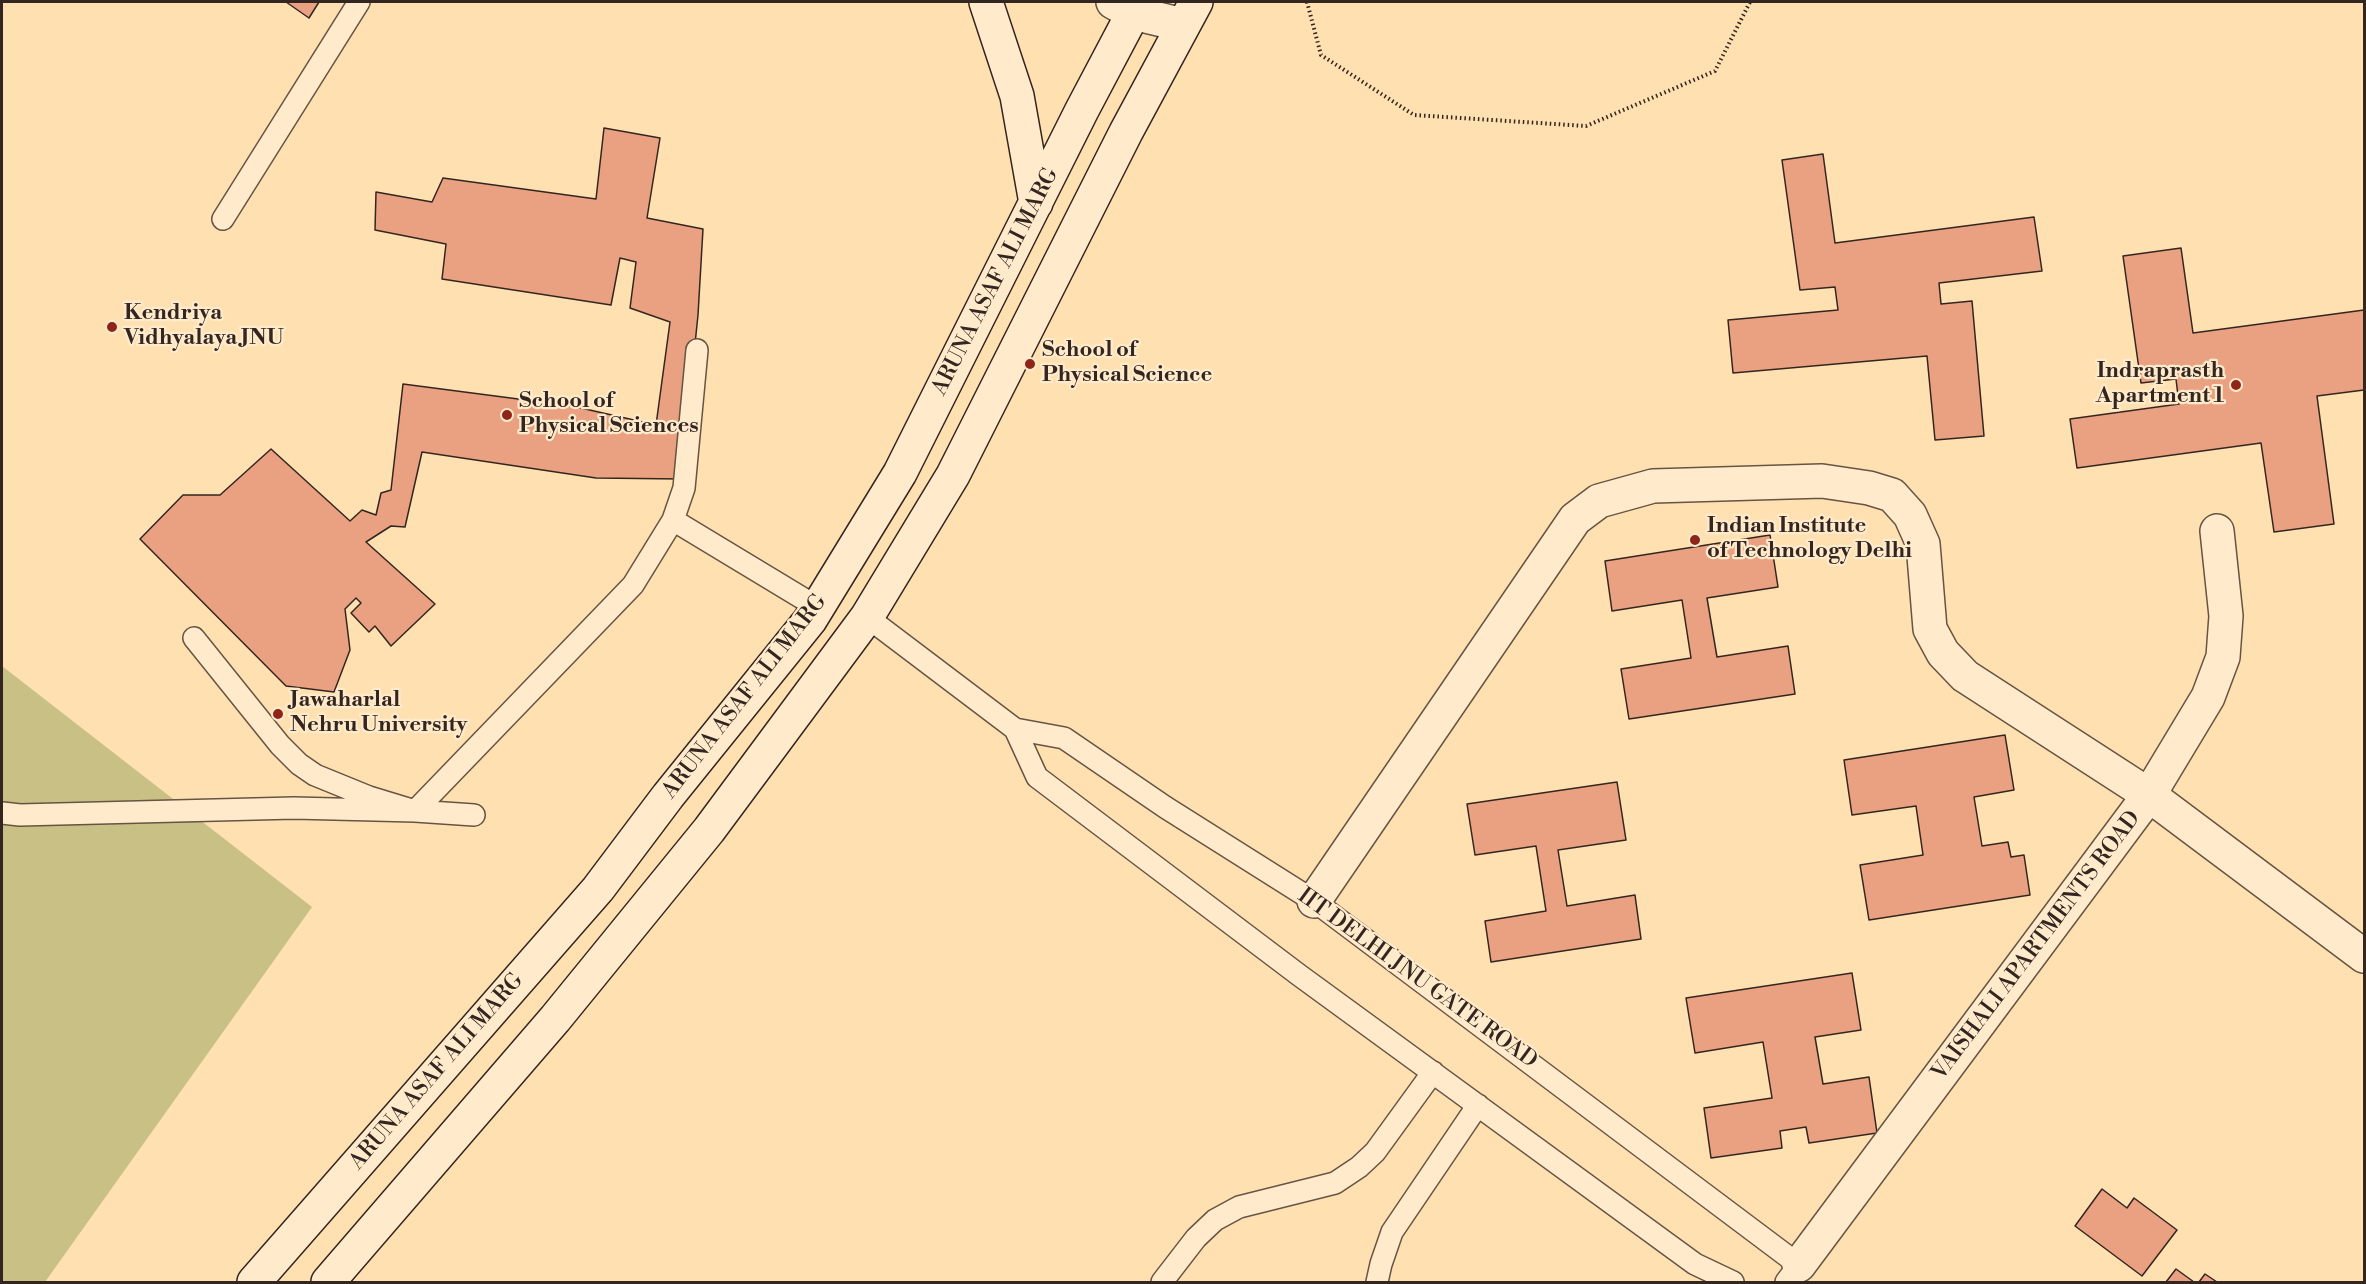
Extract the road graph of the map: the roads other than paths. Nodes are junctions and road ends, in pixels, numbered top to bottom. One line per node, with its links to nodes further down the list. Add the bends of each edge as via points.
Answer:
1 (359, 2): 6 (lane)
2 (986, 2): 5 (main road, via 1017,96)
3 (1135, 4): 4 (main road); 5 (main road, ARUNA ASAF ALI MARG)
4 (1190, 14): 11 (main road, via 953,475)
5 (1036, 202): 10 (main road, ARUNA ASAF ALI MARG, via 900,473)
6 (223, 219)
7 (697, 350): 8 (lane, via 684,488)
8 (673, 520): 10 (lane); 15 (lane, via 633,585)
9 (2217, 531): 14 (main road, via 2226,616 2223,657 2208,697)
10 (817, 607): 23 (main road, ARUNA ASAF ALI MARG, via 598,889)
11 (867, 617): 13 (lane, IIT DELHI JNU GATE ROAD); 24 (main road, via 702,839 555,1019)
12 (194, 638): 15 (lane, via 280,746 299,764 315,775 369,797)
13 (1015, 729): 18 (lane, IIT DELHI JNU GATE ROAD, via 1064,738); 20 (lane, IIT DELHI JNU GATE ROAD, via 1037,777)
14 (2149, 795): 18 (main road, via 1965,676 1943,653 1930,629 1923,544 1910,515 1892,495 1822,481 1653,486 1599,501 1575,519); 19 (main road, VAISHALI APARTMENTS ROAD); 22 (main road, VAISHALI APARTMENTS ROAD)
15 (415, 811): 16 (lane, via 294,808); 17 (lane)
16 (2, 813)
17 (474, 815)
18 (1314, 901): 22 (lane, IIT DELHI JNU GATE ROAD)
19 (2364, 956)
20 (1433, 1072): 21 (lane, IIT DELHI JNU GATE ROAD); 25 (lane, via 1375,1152 1359,1167 1335,1183 1239,1208 1215,1220)
21 (1478, 1105): 26 (lane, via 1392,1232); 27 (lane, IIT DELHI JNU GATE ROAD, via 1695,1264)
22 (1791, 1278)
23 (254, 1282)
24 (328, 1282)
25 (1162, 1282)
26 (1377, 1282)
27 (1733, 1282)

